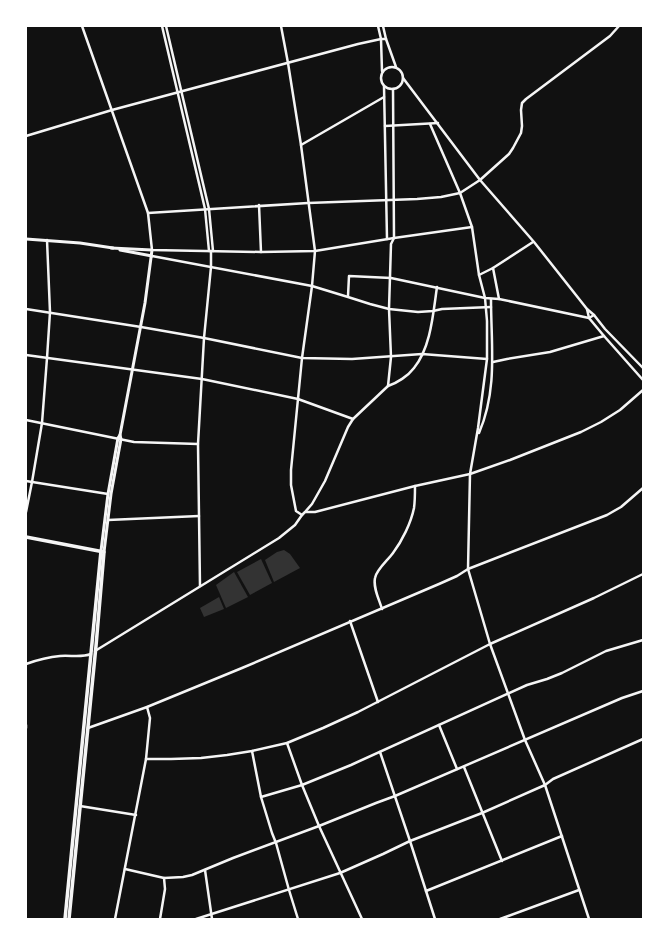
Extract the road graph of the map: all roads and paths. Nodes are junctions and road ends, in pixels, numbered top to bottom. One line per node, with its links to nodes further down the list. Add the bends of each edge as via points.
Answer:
1 (82, 26): 19 (street)
2 (162, 26): 17 (street)
3 (166, 26): 16 (street)
4 (281, 26): 10 (street)
5 (378, 26): 9 (street)
6 (383, 26): 8 (street)
7 (620, 26): 26 (street, via 526,98 522,103 522,126 518,140 509,154)
8 (386, 39): 9 (street); 11 (street)
9 (381, 40): 10 (street); 12 (street)
10 (288, 63): 16 (street); 25 (street)
11 (396, 67): 12 (street, via 390,66); 13 (street)
12 (382, 72): 14 (street, via 380,79)
13 (403, 78): 15 (street, via 401,84); 20 (street)
14 (384, 86): 15 (street); 18 (street)
15 (393, 89): 23 (street)
16 (181, 91): 17 (street); 32 (street)
17 (178, 92): 19 (street); 33 (street)
18 (384, 97): 22 (street); 25 (street)
19 (112, 110): 24 (street); 34 (street)
20 (438, 123): 21 (street); 26 (street)
21 (430, 124): 23 (street); 27 (street)
22 (385, 126): 23 (street); 29 (street)
23 (393, 126): 28 (street)
24 (26, 136)
25 (301, 145): 30 (street)
26 (480, 180): 27 (street); 40 (street)
27 (460, 192): 28 (street, via 441,197); 35 (street)
28 (394, 200): 29 (street); 36 (street)
29 (387, 201): 30 (street); 38 (street)
30 (308, 203): 31 (street); 45 (street)
31 (259, 205): 32 (street); 46 (street)
32 (209, 208): 33 (street); 44 (street)
33 (205, 209): 34 (street); 44 (street)
34 (148, 213): 43 (street)
35 (472, 228): 36 (street); 50 (street)
36 (394, 238): 38 (street); 41 (street)
37 (26, 239): 39 (street)
38 (388, 239): 41 (street); 45 (street)
39 (47, 240): 42 (street); 63 (street)
40 (534, 242): 49 (street); 62 (street)
41 (391, 244): 51 (street)
42 (111, 248): 43 (street); 47 (street)
43 (152, 250): 44 (street); 47 (street)
44 (211, 251): 46 (street); 48 (street)
45 (315, 251): 46 (street); 52 (street)
46 (261, 252)
47 (152, 256): 48 (street); 67 (street)
48 (211, 267): 52 (street); 69 (street)
49 (493, 268): 50 (street); 57 (street)
50 (479, 275): 55 (street)
51 (391, 278): 53 (street); 54 (street, via 349,276); 61 (street)
52 (312, 286): 54 (street); 74 (street)
53 (437, 288): 55 (street); 64 (street)
54 (348, 297): 61 (street)
55 (485, 298): 56 (street); 58 (street)
56 (491, 299): 57 (street); 59 (street)
57 (499, 299): 66 (street)
58 (486, 307): 59 (street); 64 (street, via 442,309); 75 (street)
59 (491, 307): 77 (street)
60 (26, 309): 63 (street)
61 (390, 309): 64 (street); 72 (street)
62 (586, 309): 65 (street); 66 (street)
63 (50, 312): 67 (street); 73 (street)
64 (434, 312): 70 (street)
65 (594, 315): 66 (street); 76 (street)
66 (589, 318): 68 (street)
67 (141, 327): 69 (street); 80 (street)
68 (604, 336): 77 (street, via 550,352); 78 (street)
69 (204, 338): 74 (street); 81 (street)
70 (422, 354): 72 (street); 75 (street); 83 (street, via 413,370)
71 (26, 355): 73 (street)
72 (391, 357): 74 (street); 83 (street)
73 (47, 358): 80 (street); 88 (street)
74 (302, 358): 85 (street)
75 (487, 359): 90 (street)
76 (636, 361): 78 (street); 79 (street)
77 (493, 362): 90 (street, via 486,414)
78 (629, 364): 82 (street)
79 (643, 368)
80 (133, 370): 81 (street); 89 (street)
81 (202, 379): 85 (street); 91 (street)
82 (643, 380)
83 (388, 386): 87 (street)
84 (643, 390): 92 (street, via 620,410 581,432)
85 (298, 399): 87 (street); 100 (street, via 291,485 296,510)
86 (26, 420): 88 (street)
87 (353, 420): 99 (street, via 325,481)
88 (42, 423): 89 (street); 94 (street)
89 (119, 437): 91 (street, via 134,442); 97 (street)
90 (477, 438): 92 (street)
91 (198, 444): 101 (street)
92 (470, 474): 95 (street); 105 (street)
93 (26, 481): 94 (street)
94 (32, 482): 97 (street); 98 (street)
95 (415, 486): 99 (street, via 315,512); 108 (street, via 414,507 408,525 396,549 376,575 376,590)
96 (643, 488): 105 (street, via 607,515)
97 (109, 494): 102 (street)
98 (26, 512)
99 (305, 512): 100 (street)
100 (302, 515): 107 (street, via 295,525 279,538)
101 (199, 516): 102 (street); 107 (street)
102 (106, 520): 104 (street)
103 (26, 537): 104 (main road)
104 (102, 552): 112 (main road)
105 (468, 569): 108 (street); 111 (street)
106 (643, 574): 111 (street)
107 (200, 586): 113 (street)
108 (382, 608): 109 (street)
109 (350, 621): 118 (street); 119 (street)
110 (643, 640): 117 (street, via 606,651 547,680)
111 (490, 644): 117 (street); 118 (street)
112 (94, 646): 113 (main road); 114 (main road)
113 (95, 651): 123 (main road)
114 (91, 654): 115 (street, via 60,656); 123 (main road)
115 (26, 664)
116 (643, 691): 125 (street)
117 (508, 694): 121 (street); 125 (street)
118 (378, 702): 126 (street)
119 (146, 707): 123 (street); 129 (street, via 150,718)
120 (26, 724): 122 (street)
121 (439, 726): 128 (street); 131 (street)
122 (26, 728)
123 (86, 728): 136 (main road)
124 (643, 739): 133 (street)
125 (525, 740): 130 (street); 133 (street)
126 (287, 742): 127 (street); 132 (street)
127 (252, 751): 129 (street, via 201,758); 135 (street)
128 (380, 752): 132 (street); 134 (street)
129 (146, 759): 138 (street)
130 (464, 767): 131 (street); 137 (street)
131 (457, 769): 134 (street)
132 (302, 785): 135 (street); 139 (street)
133 (545, 785): 137 (street); 140 (street)
134 (395, 796): 139 (street); 143 (street)
135 (261, 797): 144 (street)
136 (78, 806): 138 (street); 141 (main road); 142 (main road)
137 (482, 813): 143 (street); 145 (street)
138 (136, 815): 146 (street)
139 (319, 826): 144 (street); 148 (street)
140 (562, 836): 145 (street); 151 (street)
141 (73, 837): 142 (main road); 153 (main road)
142 (77, 837): 153 (main road)
143 (410, 841): 148 (street); 152 (street)
144 (276, 842): 147 (street); 150 (street)
145 (502, 861): 152 (street)
146 (125, 869): 149 (street); 157 (street)
147 (205, 870): 149 (street, via 188,876); 154 (street)
148 (340, 873): 150 (street); 162 (street)
149 (164, 878): 158 (street, via 165,889)
150 (289, 890): 154 (street); 161 (street)
151 (579, 890): 164 (street); 165 (street)
152 (426, 891): 163 (street)
153 (68, 912): 155 (main road); 156 (main road)
154 (212, 914): 159 (street); 160 (street)
155 (65, 919)
156 (69, 919)
157 (115, 919)
158 (160, 919)
159 (196, 919)
160 (212, 919)
161 (298, 919)
162 (362, 919)
163 (435, 919)
164 (500, 919)
165 (589, 919)

